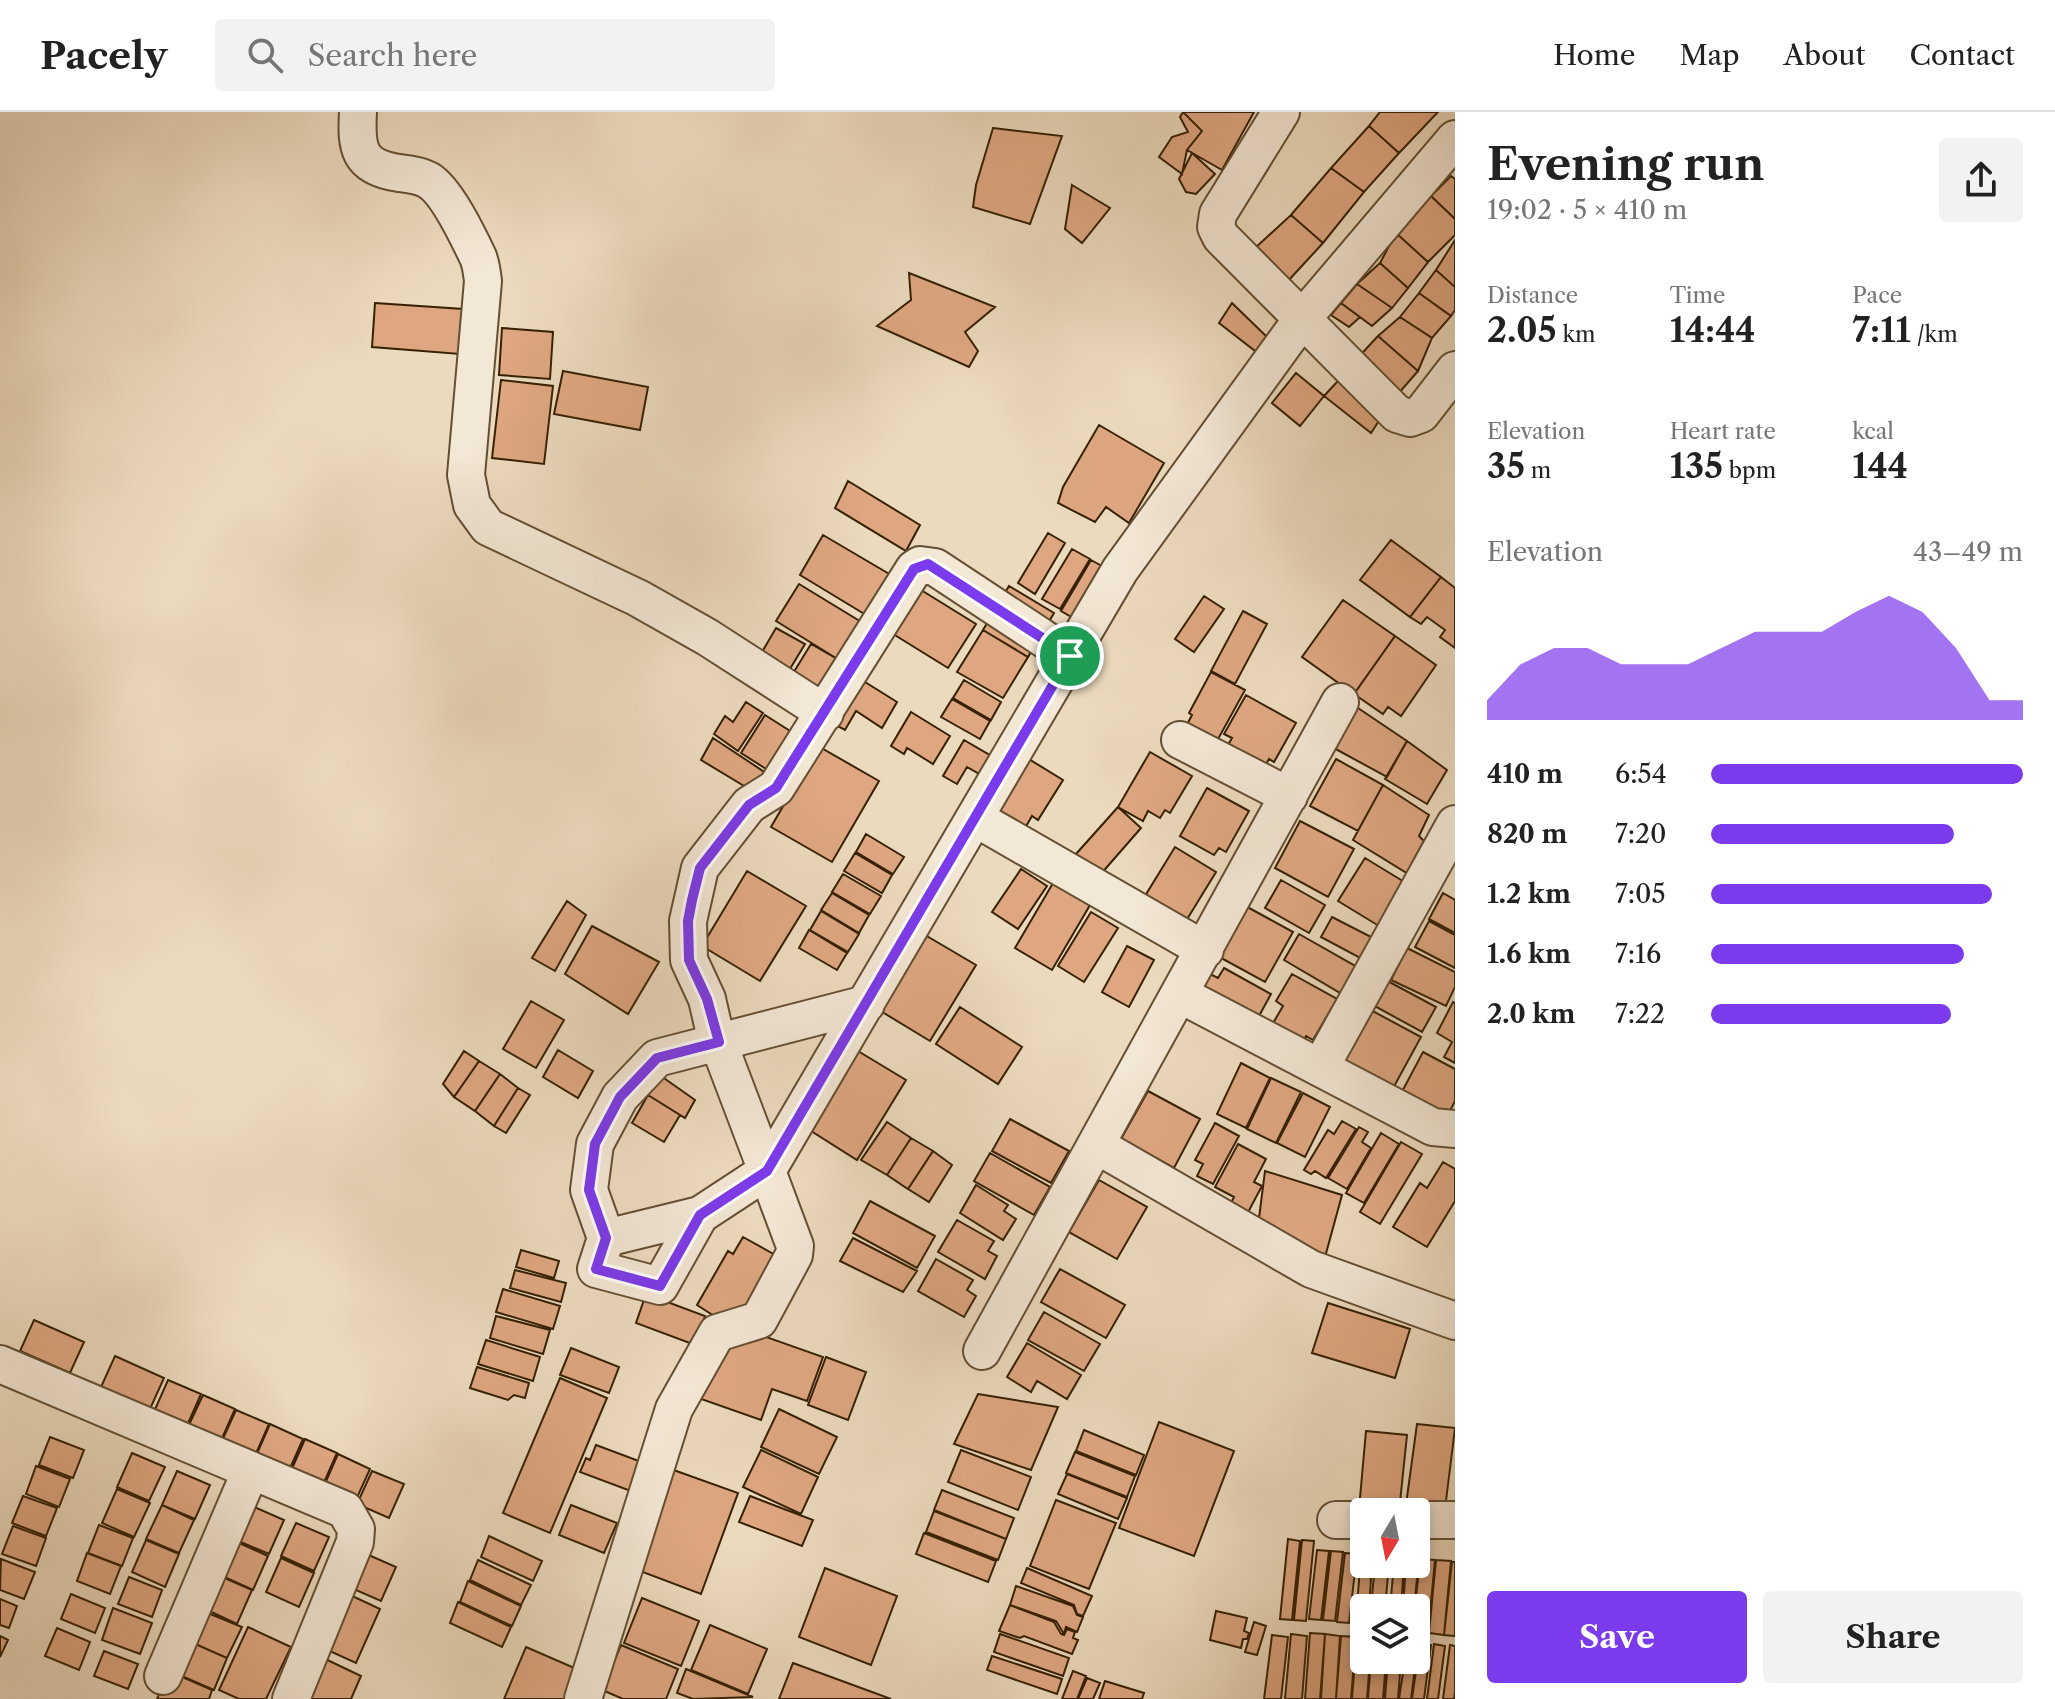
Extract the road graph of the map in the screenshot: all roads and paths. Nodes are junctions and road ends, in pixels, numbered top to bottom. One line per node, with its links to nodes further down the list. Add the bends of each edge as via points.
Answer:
1 (358, 112): 8 (street, via 356,137 369,164 426,179 439,188 479,259 483,281 466,475 472,505 488,527 649,604)
2 (1281, 112): 4 (street, via 1218,214 1216,227)
3 (1455, 139): 4 (street)
4 (1302, 319): 5 (street, via 1397,414 1421,414); 6 (street, via 1120,570)
5 (1455, 370)
6 (1070, 656): 8 (street, via 935,567 920,565); 11 (street)
7 (1340, 702): 10 (street)
8 (825, 713): 16 (street, via 776,788 749,805 700,868 688,921 689,960)
9 (1180, 740): 10 (street)
10 (1289, 796): 13 (street)
11 (975, 818): 13 (street); 15 (street)
12 (1455, 824): 17 (street)
13 (1205, 950): 14 (street)
14 (1181, 995): 17 (street); 19 (street)
15 (866, 1004): 16 (street); 20 (street)
16 (719, 1042): 20 (street); 22 (street, via 657,1058 620,1097 595,1144 589,1190)
17 (1320, 1068): 18 (street, via 1433,1127)
18 (1455, 1129)
19 (1096, 1145): 23 (street, via 1311,1269); 24 (street)
20 (767, 1171): 21 (street); 31 (street, via 793,1238 794,1255 759,1320 717,1333 674,1409)
21 (700, 1215): 22 (street); 22 (street, via 660,1286 596,1269)
22 (606, 1238)
23 (1455, 1321)
24 (982, 1351)
25 (4, 1377): 26 (street)
26 (251, 1470): 29 (street); 30 (street, via 345,1510 356,1529)
27 (1430, 1520): 28 (street)
28 (1455, 1520)
29 (163, 1676)
30 (291, 1699)
31 (583, 1699)

